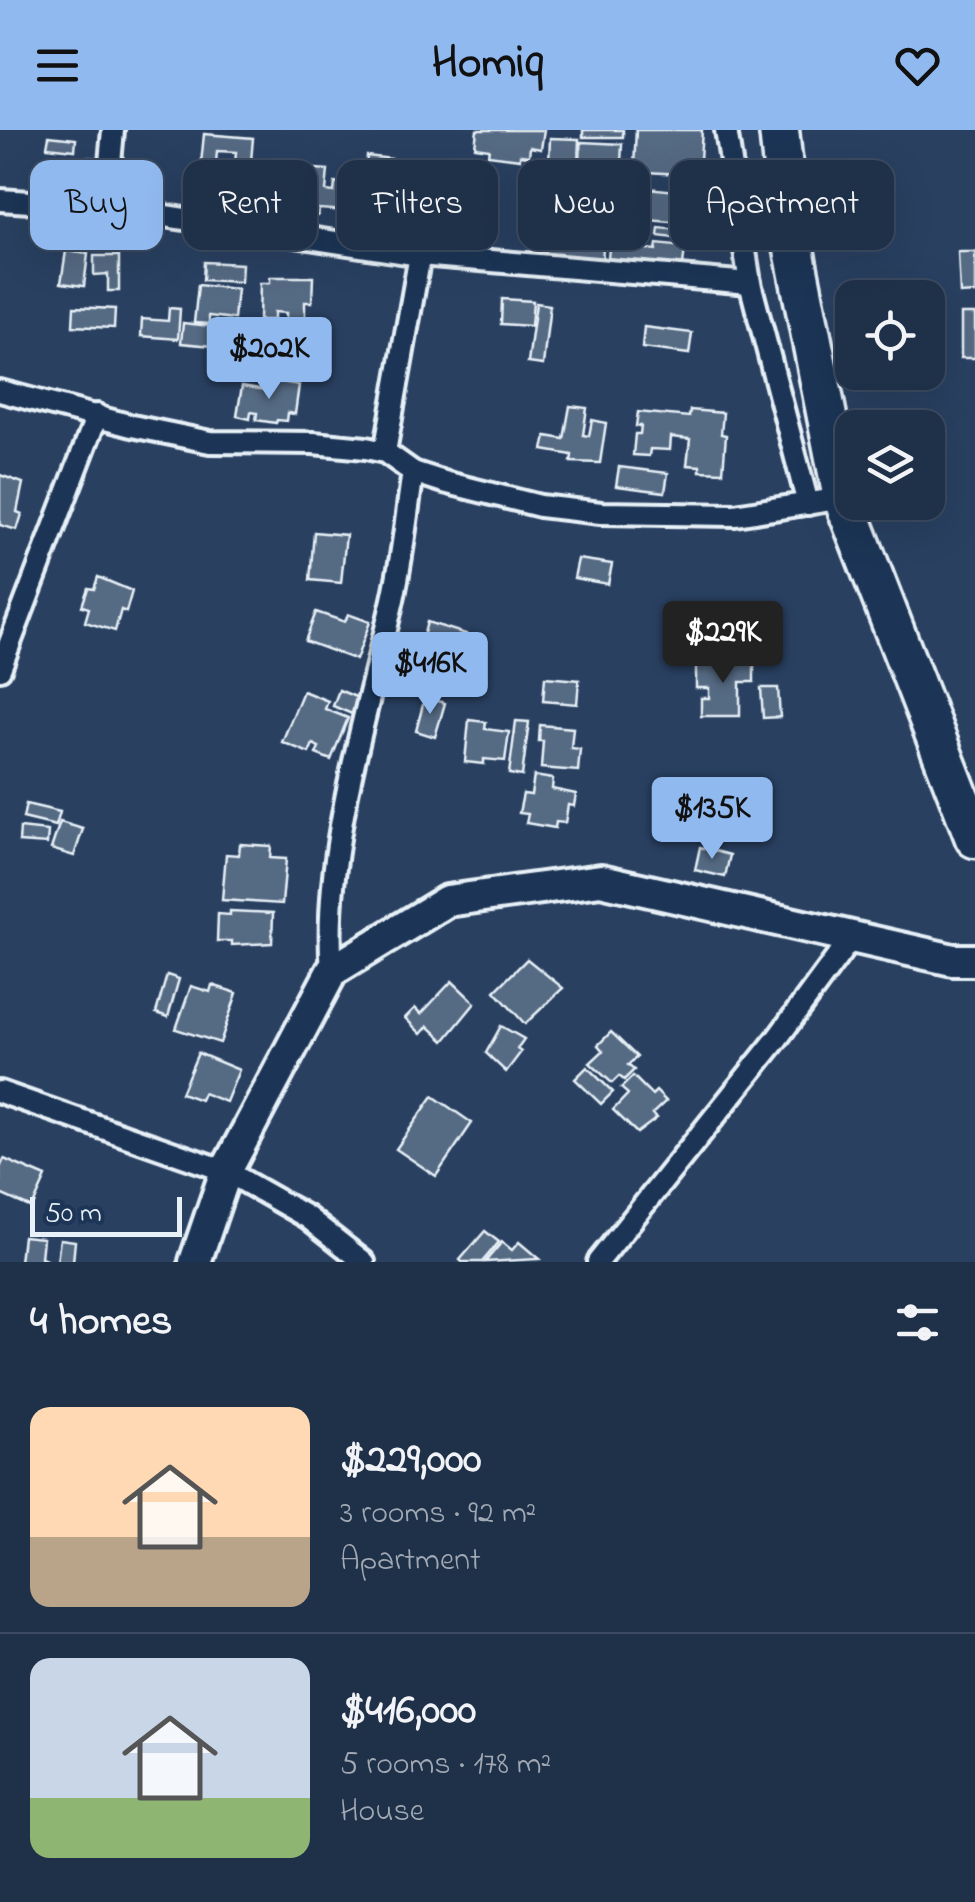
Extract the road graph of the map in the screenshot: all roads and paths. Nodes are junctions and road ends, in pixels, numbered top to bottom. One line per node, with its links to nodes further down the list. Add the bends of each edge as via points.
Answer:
1 (113, 130): 4 (street)
2 (726, 130): 9 (street)
3 (778, 130): 14 (highway)
4 (110, 160)
5 (0, 200): 6 (street)
6 (30, 202)
7 (163, 216): 8 (street)
8 (420, 255): 9 (street); 12 (street)
9 (750, 283): 14 (street)
10 (0, 391): 11 (street)
11 (97, 415): 12 (street, via 210,442); 15 (street)
12 (384, 452): 13 (street)
13 (413, 472): 14 (street, via 540,506 601,513 734,515); 20 (street, via 334,884)
14 (825, 501): 16 (highway)
15 (0, 669)
16 (963, 784): 17 (highway)
17 (975, 838)
18 (852, 937): 19 (street); 20 (street, via 601,880 447,901); 25 (street)
19 (975, 960)
20 (332, 971): 22 (street)
21 (0, 1092): 22 (street)
22 (226, 1171): 23 (street); 24 (street, via 307,1217)
23 (195, 1262)
24 (364, 1262)
25 (598, 1262)

